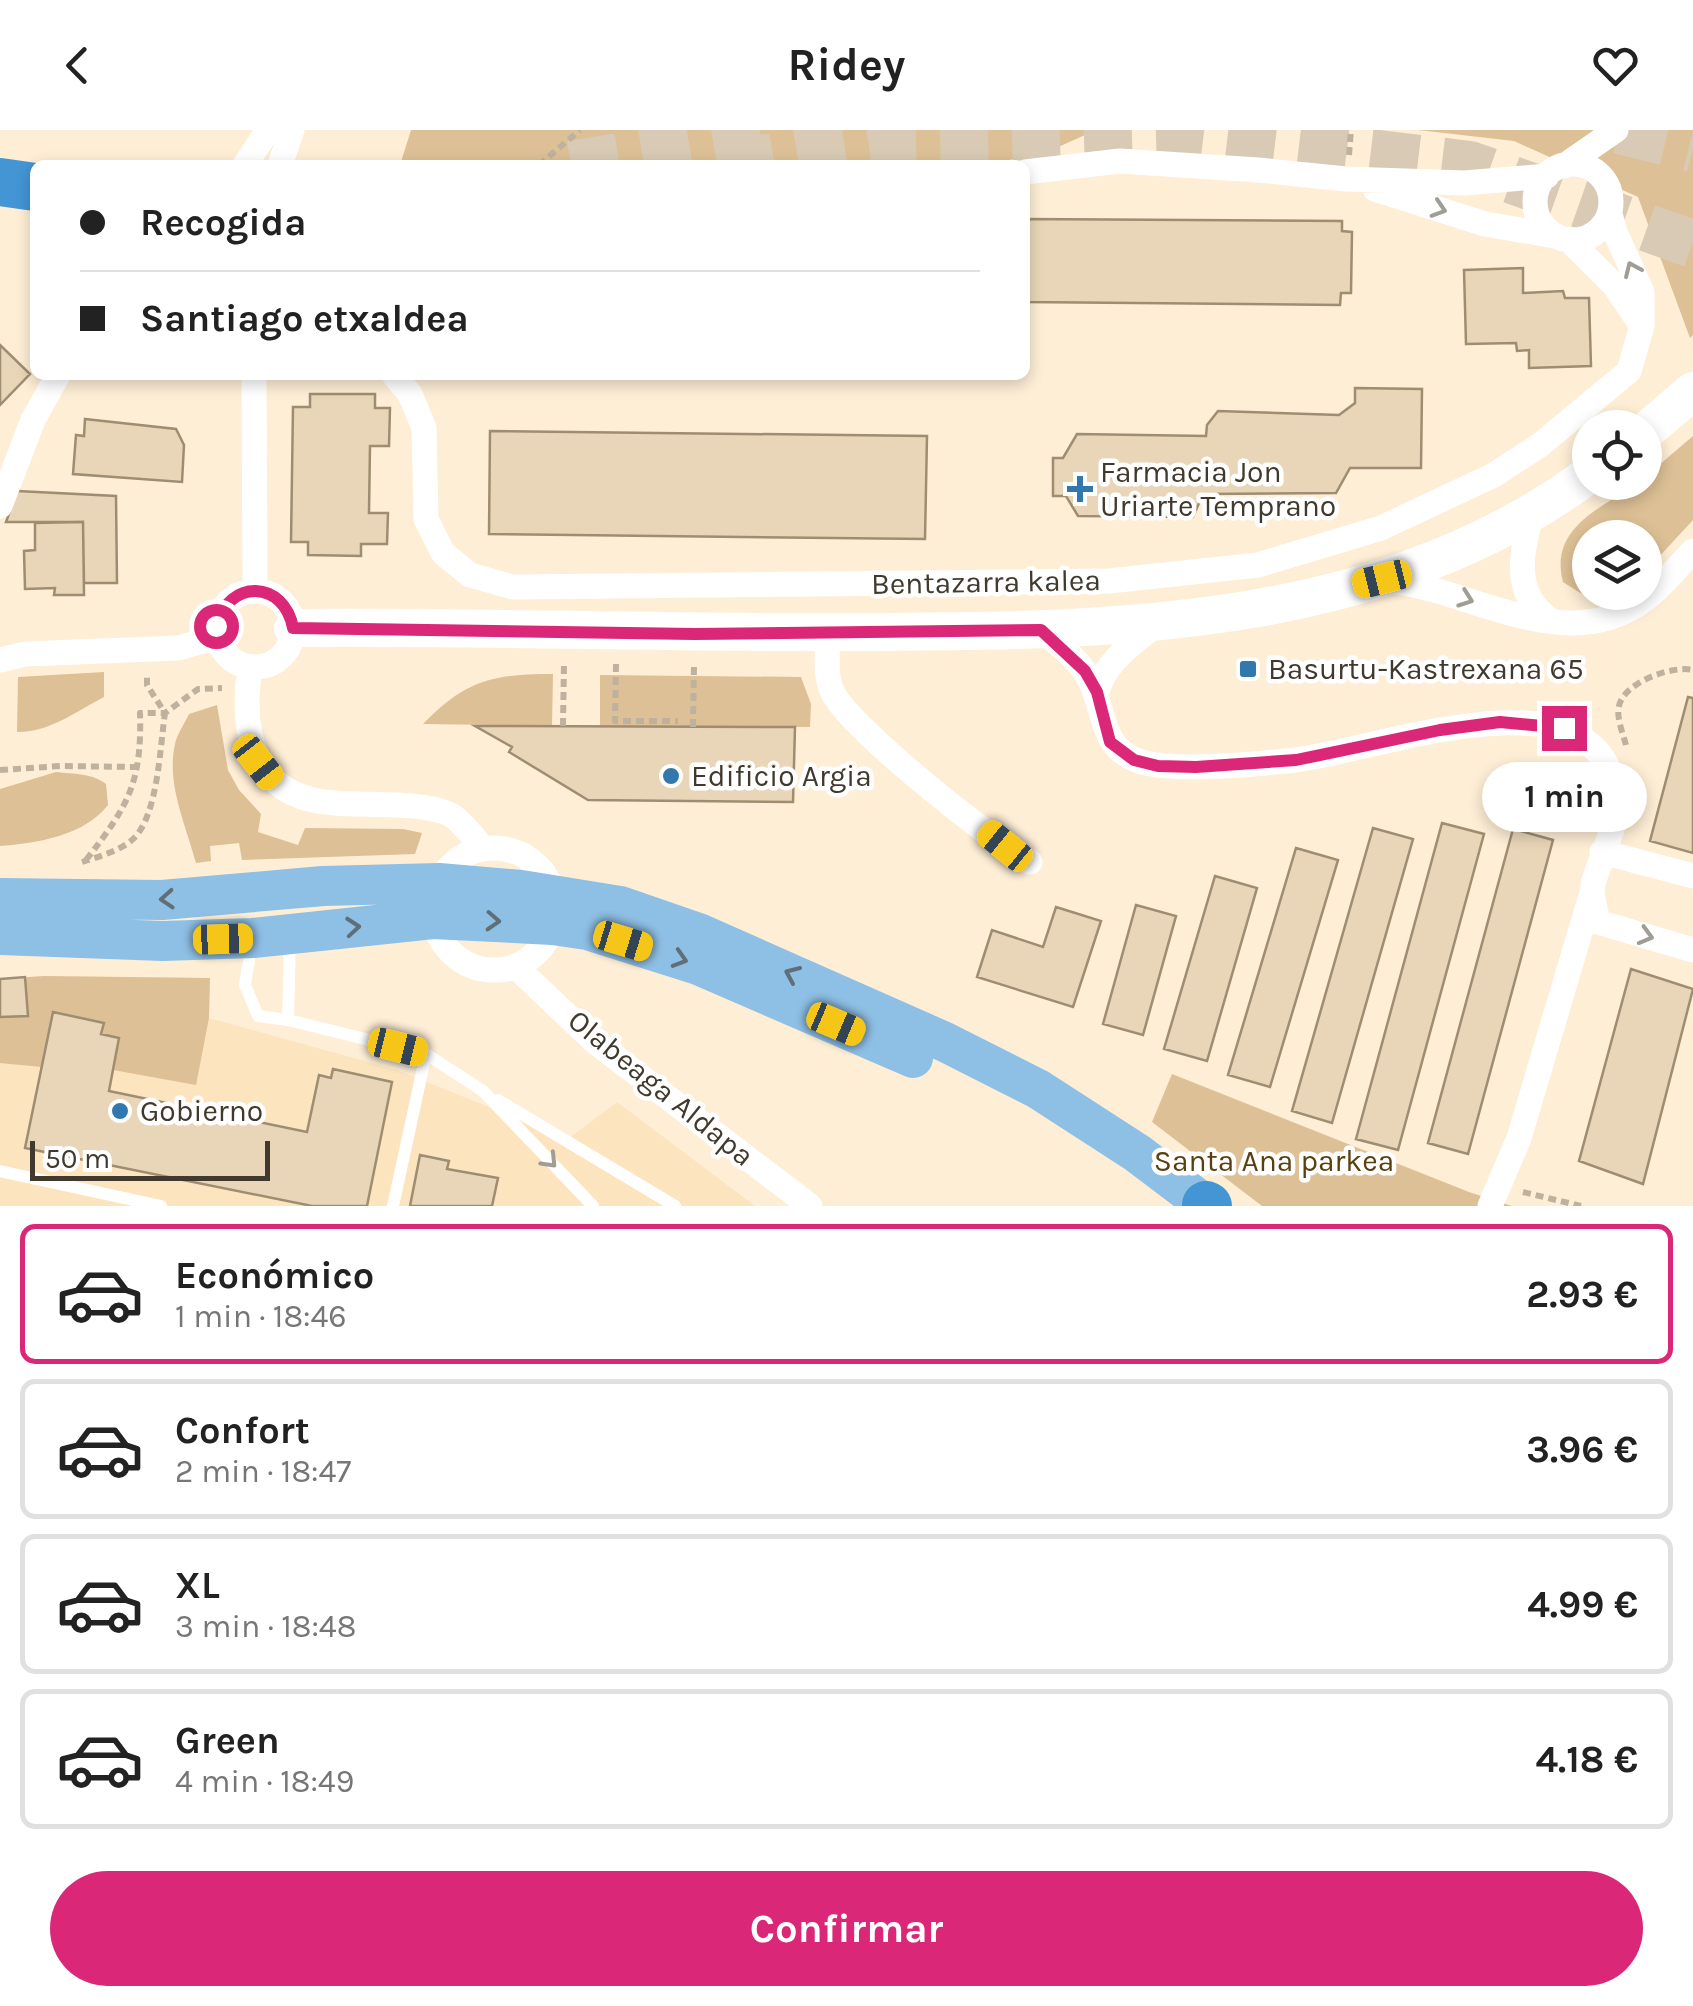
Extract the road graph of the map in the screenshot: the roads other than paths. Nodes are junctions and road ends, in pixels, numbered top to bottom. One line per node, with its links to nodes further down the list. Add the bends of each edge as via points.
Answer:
1 (268, 130): 4 (street)
2 (292, 130): 5 (street)
3 (1618, 130): 8 (street); 11 (street)
4 (248, 160)
5 (282, 160)
6 (1348, 168): 7 (street, via 1120,161); 8 (street, via 1493,183); 13 (street, one-way to 13, via 1485,224)
7 (1030, 171)
8 (1555, 171): 11 (street, via 1584,166); 13 (street, via 1536,196 1536,208)
9 (0, 182): 10 (highway)
10 (30, 186)
11 (1608, 187): 12 (street)
12 (1610, 214): 13 (street, via 1594,234); 14 (street, Bentazarra kalea, one-way to 12, via 1642,292)
13 (1562, 238): 14 (street, via 1614,285)
14 (1642, 326): 17 (street, Bentazarra kalea, via 1629,371 1590,405 1494,475 1412,515 1258,564 1109,581 513,586 470,576 443,554 426,519 424,428)
15 (55, 380): 21 (street)
16 (254, 380): 25 (street)
17 (398, 380)
18 (1693, 391): 19 (street)
19 (1662, 417)
20 (1572, 485): 22 (street)
21 (0, 506)
22 (1533, 509): 24 (street, via 1461,549); 26 (street, via 1522,582)
23 (1693, 551): 26 (street, via 1644,601 1607,619 1574,625)
24 (1382, 579): 26 (street, one-way to 26); 27 (street, via 1284,604)
25 (254, 591): 28 (street, via 286,606); 31 (street, via 225,605)
26 (1550, 620)
27 (1158, 622): 29 (street); 34 (street, via 1125,650)
28 (293, 628): 30 (street); 33 (street, via 285,652)
29 (1041, 630): 30 (street); 34 (street, via 1072,656)
30 (828, 632): 38 (street, via 830,686 850,716)
31 (217, 637): 32 (street, via 178,648); 33 (street, via 228,657)
32 (0, 660)
33 (250, 667): 36 (street, via 250,743 272,780 298,796 332,804 404,805 451,815)
34 (1097, 692): 35 (street, via 1110,742 1134,760 1158,766 1296,760 1500,722 1564,728 1588,740 1600,750)
35 (1617, 797): 37 (street); 39 (street, via 1624,832)
36 (484, 849): 43 (street, via 460,858); 44 (street, via 502,848 535,864 546,878)
37 (1602, 852): 39 (street); 41 (street)
38 (1030, 862)
39 (1648, 864): 40 (street)
40 (1693, 876)
41 (1592, 894): 47 (street, one-way to 47, via 1598,922); 53 (street, via 1519,1138)
42 (0, 898): 45 (main road, one-way to 42, via 162,900)
43 (436, 901): 44 (main road); 45 (main road); 45 (main road, one-way to 43); 48 (street, via 438,935 452,954 471,966)
44 (553, 910): 48 (street, via 542,946); 60 (main road, one-way to 60, via 587,930 698,964 939,1069 1026,1114); 61 (main road, one-way to 44, via 1038,1089 945,1042 702,934 620,906)
45 (285, 916): 46 (main road, via 163,941); 49 (lane); 49 (lane, via 245,984 258,1016)
46 (0, 935)
47 (1693, 950)
48 (516, 966): 59 (street, Olabeaga Aldapa, via 594,1040)
49 (288, 1020): 50 (lane)
50 (426, 1054): 51 (lane); 56 (lane)
51 (483, 1091): 57 (lane, one-way to 57); 58 (lane)
52 (0, 1171): 54 (lane)
53 (1496, 1190)
54 (110, 1201): 55 (lane)
55 (161, 1206)
56 (393, 1206)
57 (593, 1206)
58 (675, 1206)
59 (810, 1206)
60 (1166, 1206)
61 (1207, 1206)

